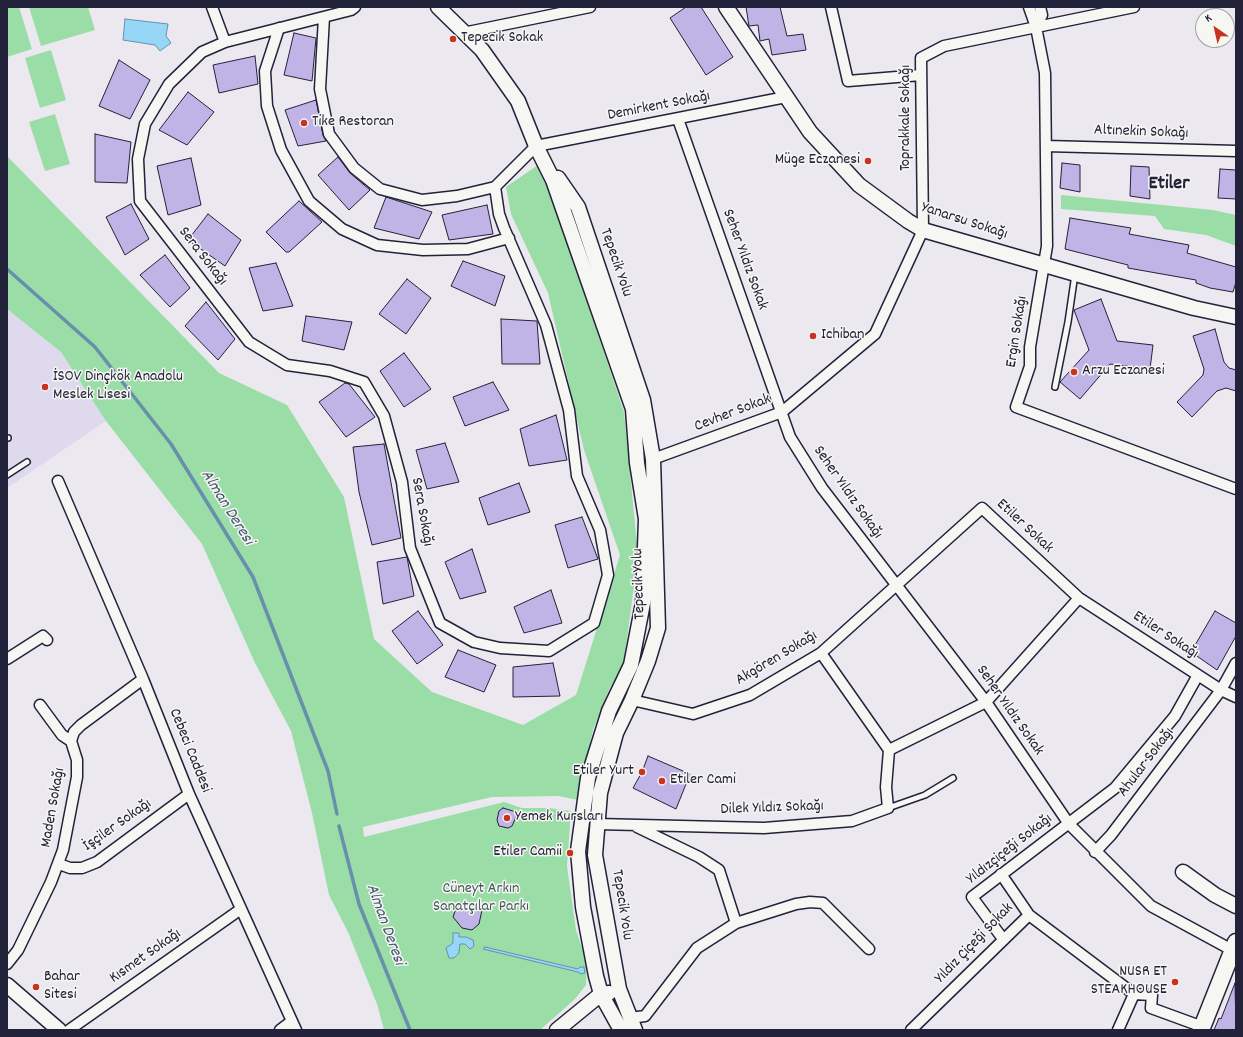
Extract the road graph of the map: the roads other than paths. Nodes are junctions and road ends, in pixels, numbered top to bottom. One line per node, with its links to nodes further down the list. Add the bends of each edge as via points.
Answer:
1 (212, 7): 14 (street)
2 (355, 7): 10 (street, Sera Sokağı)
3 (438, 7): 13 (main road, Tepecik Yolu)
4 (590, 7): 13 (street)
5 (726, 7): 16 (main road, Yanarsu Sokağı)
6 (831, 7): 15 (street, via 848,81)
7 (1029, 7): 11 (street, Ergin Sokağı)
8 (1040, 7): 11 (street, Ergin Sokağı, via 1042,15)
9 (1134, 7): 11 (street, Toprakkale Sokağı)
10 (324, 17): 12 (street, Sera Sokağı); 21 (street, via 320,89 329,134 354,168 380,189 422,200 457,196)
11 (1036, 27): 15 (street, Toprakkale Sokağı, via 944,46 921,58); 19 (street, Ergin Sokağı, via 1045,73)
12 (279, 28): 14 (street, Sera Sokağı); 23 (street, via 265,71 267,106 281,150 310,201 342,229 377,245 423,250 468,249)
13 (463, 33): 18 (main road, Tepecik Yolu, via 482,50 518,101)
14 (225, 42): 23 (street, Sera Sokağı, via 202,52 169,84 145,124 138,159 140,200 249,342 287,365 330,371 364,382 384,416 402,482 410,548 440,623 474,642 500,648 549,651 594,623 608,575 600,530 578,476 569,410 546,325)
15 (921, 76): 22 (street, Toprakkale Sokağı)
16 (786, 97): 17 (street, Demirkent Sokağı); 22 (main road, Yanarsu Sokağı, via 810,132 859,185)
17 (678, 119): 18 (street, Demirkent Sokağı); 28 (street, Seher Yıldız Sokak)
18 (536, 146): 21 (street); 29 (main road, Tepecik Yolu, via 578,207 643,400); 31 (main road, Tepecik Yolu, via 553,180 633,409)
19 (1046, 146): 20 (street, Altınekin Sokağı); 24 (street, Ergin Sokağı)
20 (1236, 151)
21 (495, 187): 23 (street, Sera Sokağı, via 499,214)
22 (923, 230): 24 (main road, Yanarsu Sokağı); 28 (street, Cevher Sokak, via 875,334)
23 (509, 238)
24 (1045, 265): 25 (main road, Yanarsu Sokağı); 34 (street, Ergin Sokağı, via 1030,348 1030,366 1016,407)
25 (1075, 274): 26 (main road, Yanarsu Sokağı); 27 (lane)
26 (1236, 318)
27 (1055, 387)
28 (782, 412): 29 (street, Cevher Sokak); 35 (street, Seher Yıldız Sokağı, via 790,437 822,488)
29 (653, 459): 31 (main road); 46 (main road, Tepecik Yolu, via 658,628)
30 (27, 462): 32 (lane)
31 (637, 463): 44 (main road, Tepecik Yolu, via 646,519 643,603 631,665)
32 (7, 475)
33 (58, 481): 42 (street, Cebeci Caddesi)
34 (1236, 489)
35 (896, 586): 36 (street, Etiler Sokak, via 982,508); 38 (street, Akgören Sokağı); 47 (street, Seher Yıldız Sokak)
36 (1079, 598): 41 (street, Etiler Sokağı); 47 (street)
37 (47, 640): 39 (street, via 44,636)
38 (821, 653): 46 (street, Akgören Sokağı, via 750,695 693,714); 50 (street)
39 (7, 659)
40 (1236, 663): 43 (street, Ahular Sokağı)
41 (1198, 675): 43 (street, Etiler Sokağı); 56 (street, Ahular Sokağı, via 1175,716 1115,788)
42 (143, 679): 49 (street, via 81,725 74,732); 52 (street, Cebeci Caddesi)
43 (1221, 690): 45 (street, Etiler Sokağı); 58 (street, Ahular Sokağı, via 1111,835)
44 (616, 696): 46 (main road); 54 (main road, Tepecik Yolu, via 588,778)
45 (1236, 697)
46 (632, 700): 55 (main road, Tepecik Yolu, via 616,733 600,793)
47 (986, 702): 50 (street); 56 (street, Seher Yıldız Sokak)
48 (40, 704): 49 (street, via 62,735)
49 (71, 741): 59 (street, Maden Sokağı, via 77,760 77,778)
50 (889, 750): 53 (street, via 886,787)
51 (953, 778): 53 (lane, via 925,795)
52 (189, 794): 59 (street, İşçiler Sokağı, via 97,862 82,868 70,868); 63 (street, Cebeci Caddesi)
53 (888, 808): 57 (street, Dilek Yıldız Sokağı, via 852,821 764,828)
54 (582, 824): 55 (main road); 71 (main road, Tepecik Yolu, via 578,851 582,900)
55 (596, 824): 57 (street, Dilek Yıldız Sokağı); 70 (main road, Tepecik Yolu, via 596,855)
56 (1069, 824): 58 (street, Seher Yıldız Sokak); 61 (street, Yıldızçiçeği Sokağı)
57 (634, 825): 65 (street, via 699,857 719,870)
58 (1095, 852): 67 (street, via 1151,906)
59 (59, 864): 69 (street, Maden Sokağı, via 18,950)
60 (1183, 872): 62 (main road, via 1215,896)
61 (1001, 874): 64 (street, Yıldız Çiçeği Sokak); 66 (street, Yıldızçiçeği Sokağı, via 972,897)
62 (1236, 906)
63 (241, 909): 77 (street, Cebeci Caddesi); 80 (street, Kısmet Sokağı)
64 (1029, 914): 66 (street, Yıldız Çiçeği Sokak); 75 (street)
65 (736, 923): 68 (street, via 796,904 823,903); 76 (street, via 697,948 645,1016)
66 (1003, 939): 84 (street, Yıldız Çiçeği Sokak)
67 (1234, 946): 78 (main road)
68 (869, 949)
69 (7, 964)
70 (615, 970): 71 (main road); 73 (main road, Tepecik Yolu)
71 (596, 976): 74 (main road, Tepecik Yolu)
72 (7, 985): 79 (main road)
73 (619, 989): 74 (main road); 76 (main road, Tepecik Yolu)
74 (601, 994): 82 (main road); 83 (main road, Tepecik Yolu)
75 (1134, 994): 78 (street, via 1152,995 1151,1008); 85 (street)
76 (633, 1024)
77 (294, 1026): 81 (street)
78 (1202, 1028)
79 (59, 1030)
80 (69, 1030)
81 (280, 1030)
82 (557, 1030)
83 (621, 1030)
84 (911, 1030)
85 (1118, 1030)

